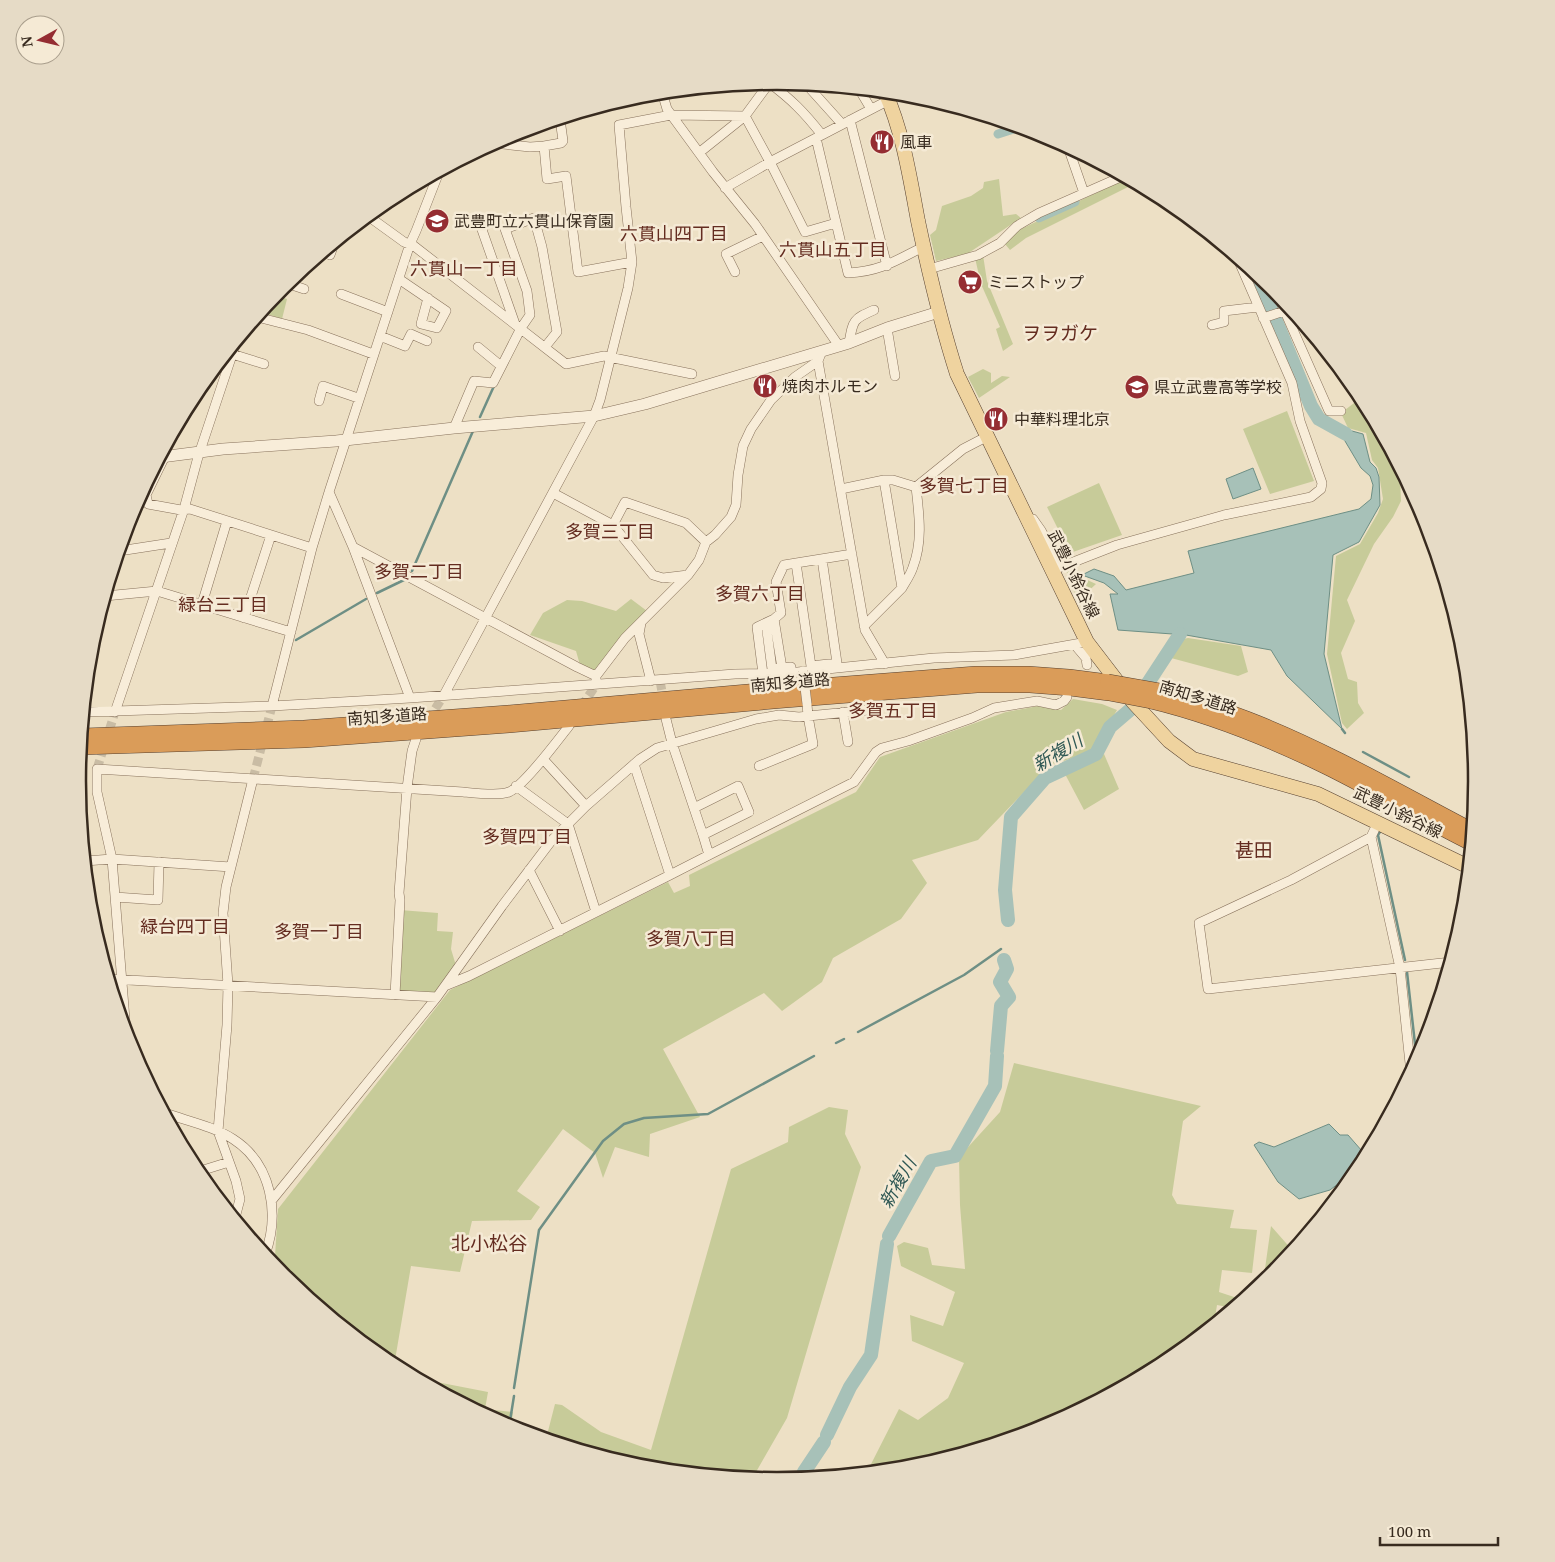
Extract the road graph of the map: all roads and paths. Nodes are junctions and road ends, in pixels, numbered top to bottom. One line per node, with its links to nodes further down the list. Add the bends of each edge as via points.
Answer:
1 (763, 90): 10 (street)
2 (780, 90): 13 (street, via 806,114)
3 (813, 91): 11 (street)
4 (863, 95): 8 (street)
5 (884, 99): 8 (street)
6 (888, 99): 28 (main road, 武豊小鈴谷線, via 898,128)
7 (664, 100): 9 (street)
8 (871, 109): 11 (street)
9 (671, 115): 10 (street); 16 (street); 29 (street, via 619,125)
10 (745, 116): 16 (street); 18 (street)
11 (846, 122): 13 (street); 30 (street)
12 (561, 124): 15 (street, via 563,141)
13 (819, 137): 18 (street); 24 (street)
14 (508, 145): 15 (street)
15 (544, 146): 29 (street, via 547,178 566,176 578,272)
16 (700, 152): 21 (street)
17 (1071, 156): 22 (street)
18 (770, 162): 21 (street); 24 (street, via 805,232)
19 (1117, 179): 22 (street)
20 (436, 180): 27 (street)
21 (725, 188): 26 (street)
22 (1084, 193): 31 (street, via 1039,213 1000,243 978,255)
23 (374, 220): 27 (street)
24 (836, 223): 30 (street, via 848,273)
25 (480, 224): 47 (street)
26 (763, 236): 33 (street, via 726,254); 51 (street)
27 (410, 244): 34 (street); 47 (street)
28 (924, 247): 30 (street); 31 (main road, 武豊小鈴谷線)
29 (632, 262): 57 (street)
30 (887, 266)
31 (929, 269): 43 (main road, 武豊小鈴谷線)
32 (1242, 270): 39 (street)
33 (735, 272)
34 (399, 279): 38 (street); 42 (street)
35 (295, 286): 36 (street)
36 (304, 289)
37 (341, 294): 42 (street)
38 (428, 298)
39 (1258, 307): 44 (street); 46 (street, via 1224,311 1224,322)
40 (874, 310): 51 (street, via 858,317)
41 (1284, 311): 44 (street); 65 (street, via 1329,411)
42 (388, 312): 49 (street)
43 (939, 312): 48 (street); 68 (main road, 武豊小鈴谷線, via 957,374)
44 (1263, 318): 90 (street, via 1292,382 1300,421 1322,483 1319,492 1311,497 1224,515 1117,544)
45 (264, 319): 55 (street, via 308,330)
46 (1212, 325)
47 (518, 326): 52 (street); 52 (street, via 530,314 527,291 505,229 534,218 556,332); 60 (street)
48 (887, 328): 51 (street); 62 (street)
49 (380, 336): 50 (street, via 405,346 411,334); 55 (street)
50 (427, 341)
51 (844, 344): 56 (street)
52 (545, 347): 57 (street, via 566,364)
53 (478, 348): 60 (street)
54 (234, 354): 59 (street)
55 (374, 354): 63 (street)
56 (820, 356): 66 (street); 74 (street); 82 (street, via 761,412 743,446 736,505 724,527)
57 (612, 357): 61 (street); 66 (street)
58 (231, 358): 70 (street)
59 (264, 364)
60 (501, 366): 67 (street, via 492,382 474,380)
61 (692, 374)
62 (895, 376)
63 (358, 398): 64 (street, via 323,386); 69 (street)
64 (319, 401)
65 (1341, 411)
66 (594, 416): 67 (street); 76 (street)
67 (454, 428): 69 (street)
68 (986, 437): 73 (street, via 963,449); 90 (main road, 武豊小鈴谷線)
69 (345, 440): 70 (street); 75 (street)
70 (200, 453): 71 (street); 78 (street)
71 (168, 456)
72 (884, 480): 73 (street); 74 (street); 92 (street)
73 (916, 487): 92 (street, via 919,544 913,569)
74 (841, 489): 87 (street)
75 (329, 492): 84 (street); 85 (street)
76 (553, 493): 80 (street); 97 (street)
77 (147, 499): 78 (street, via 148,504)
78 (184, 509): 79 (street); 83 (street)
79 (227, 521): 81 (street); 95 (street)
80 (613, 525): 82 (street, via 625,502 686,523); 91 (street, via 653,575 663,578)
81 (271, 535): 85 (street); 96 (street)
82 (706, 542): 91 (street)
83 (171, 543): 86 (street); 93 (street)
84 (353, 547): 97 (street); 112 (street)
85 (312, 548): 101 (street)
86 (126, 550)
87 (852, 554): 88 (street); 100 (street)
88 (822, 559): 89 (street); 105 (street, via 837,663)
89 (796, 563): 98 (street, via 784,565 776,582 781,613); 105 (street)
90 (1056, 573): 102 (main road, 武豊小鈴谷線)
91 (688, 575): 99 (street)
92 (902, 588): 100 (street)
93 (157, 591): 94 (street); 95 (street); 117 (street)
94 (112, 595)
95 (202, 604): 96 (street)
96 (244, 618): 101 (street)
97 (486, 618): 107 (street); 110 (street)
98 (770, 621): 105 (street, via 782,668); 106 (street, via 757,627)
99 (641, 623): 107 (street, via 625,638); 108 (street, via 639,634)
100 (864, 626): 103 (street)
101 (291, 632): 114 (street)
102 (1081, 643): 103 (street, via 1014,655 934,658); 104 (street); 113 (main road, 武豊小鈴谷線)
103 (885, 664): 105 (street)
104 (1087, 665)
105 (807, 668): 106 (street); 119 (street, bridge)
106 (763, 674): 108 (street)
107 (596, 680): 108 (street); 110 (street)
108 (651, 681)
109 (1108, 688): 113 (highway, 南知多道路, bridge); 122 (highway, 南知多道路, via 1069,677 976,674 304,728); 126 (highway, 南知多道路, via 951,686 314,739)
110 (444, 695): 112 (street)
111 (1067, 697): 141 (street, via 1056,705 1037,701 994,708 882,748 854,782)
112 (410, 698): 114 (street)
113 (1146, 701): 135 (main road, 武豊小鈴谷線, via 1169,741 1193,759 1318,794); 137 (highway, 南知多道路, via 1193,700 1234,714 1293,739); 140 (highway, 南知多道路, via 1214,719 1262,737 1329,768)
114 (272, 706): 117 (street)
115 (869, 710): 118 (street)
116 (90, 712): 117 (street)
117 (115, 712)
118 (843, 712): 119 (street); 124 (street)
119 (808, 716): 125 (street, via 779,715 756,719); 129 (street, via 813,744)
120 (666, 719): 125 (street)
121 (569, 726): 127 (street)
122 (88, 736)
123 (416, 739): 132 (street)
124 (848, 742)
125 (672, 743): 128 (street, via 657,748); 134 (street)
126 (88, 747)
127 (543, 759): 131 (street); 133 (street)
128 (634, 764): 133 (street); 148 (street)
129 (759, 766)
130 (253, 779): 132 (street); 142 (street, via 97,768 98,792); 146 (street)
131 (516, 786): 132 (street, via 510,792 502,793); 136 (street)
132 (407, 788): 158 (street)
133 (586, 806): 136 (street)
134 (694, 808): 138 (street); 138 (street, via 738,786 749,812)
135 (1378, 822): 139 (street); 145 (main road, 武豊小鈴谷線)
136 (568, 824): 147 (street); 150 (street)
137 (1467, 828)
138 (703, 835): 141 (street)
139 (1371, 838): 153 (street); 153 (street, via 1199,923 1208,989)
140 (1466, 840)
141 (709, 855): 148 (street)
142 (112, 859): 143 (street); 144 (street); 149 (street)
143 (91, 861)
144 (159, 862): 146 (street); 149 (street, via 158,900)
145 (1464, 864)
146 (231, 866): 156 (street, via 223,913)
147 (529, 870): 151 (street); 157 (street)
148 (670, 875): 150 (street)
149 (115, 897): 155 (street)
150 (596, 912): 151 (street)
151 (560, 931): 157 (street)
152 (1444, 963): 153 (street)
153 (1400, 968): 161 (street)
154 (116, 980): 155 (street)
155 (121, 980): 156 (street); 160 (street)
156 (228, 985): 158 (street); 163 (street)
157 (446, 985): 159 (street)
158 (395, 995): 159 (street)
159 (437, 997): 166 (street)
160 (123, 1004)
161 (1410, 1060)
162 (173, 1116): 163 (street)
163 (218, 1131): 164 (street); 166 (street, via 248,1151 260,1166)
164 (229, 1162): 165 (street); 167 (street, via 240,1199)
165 (206, 1169)
166 (272, 1200): 168 (street)
167 (237, 1211)
168 (268, 1247)

